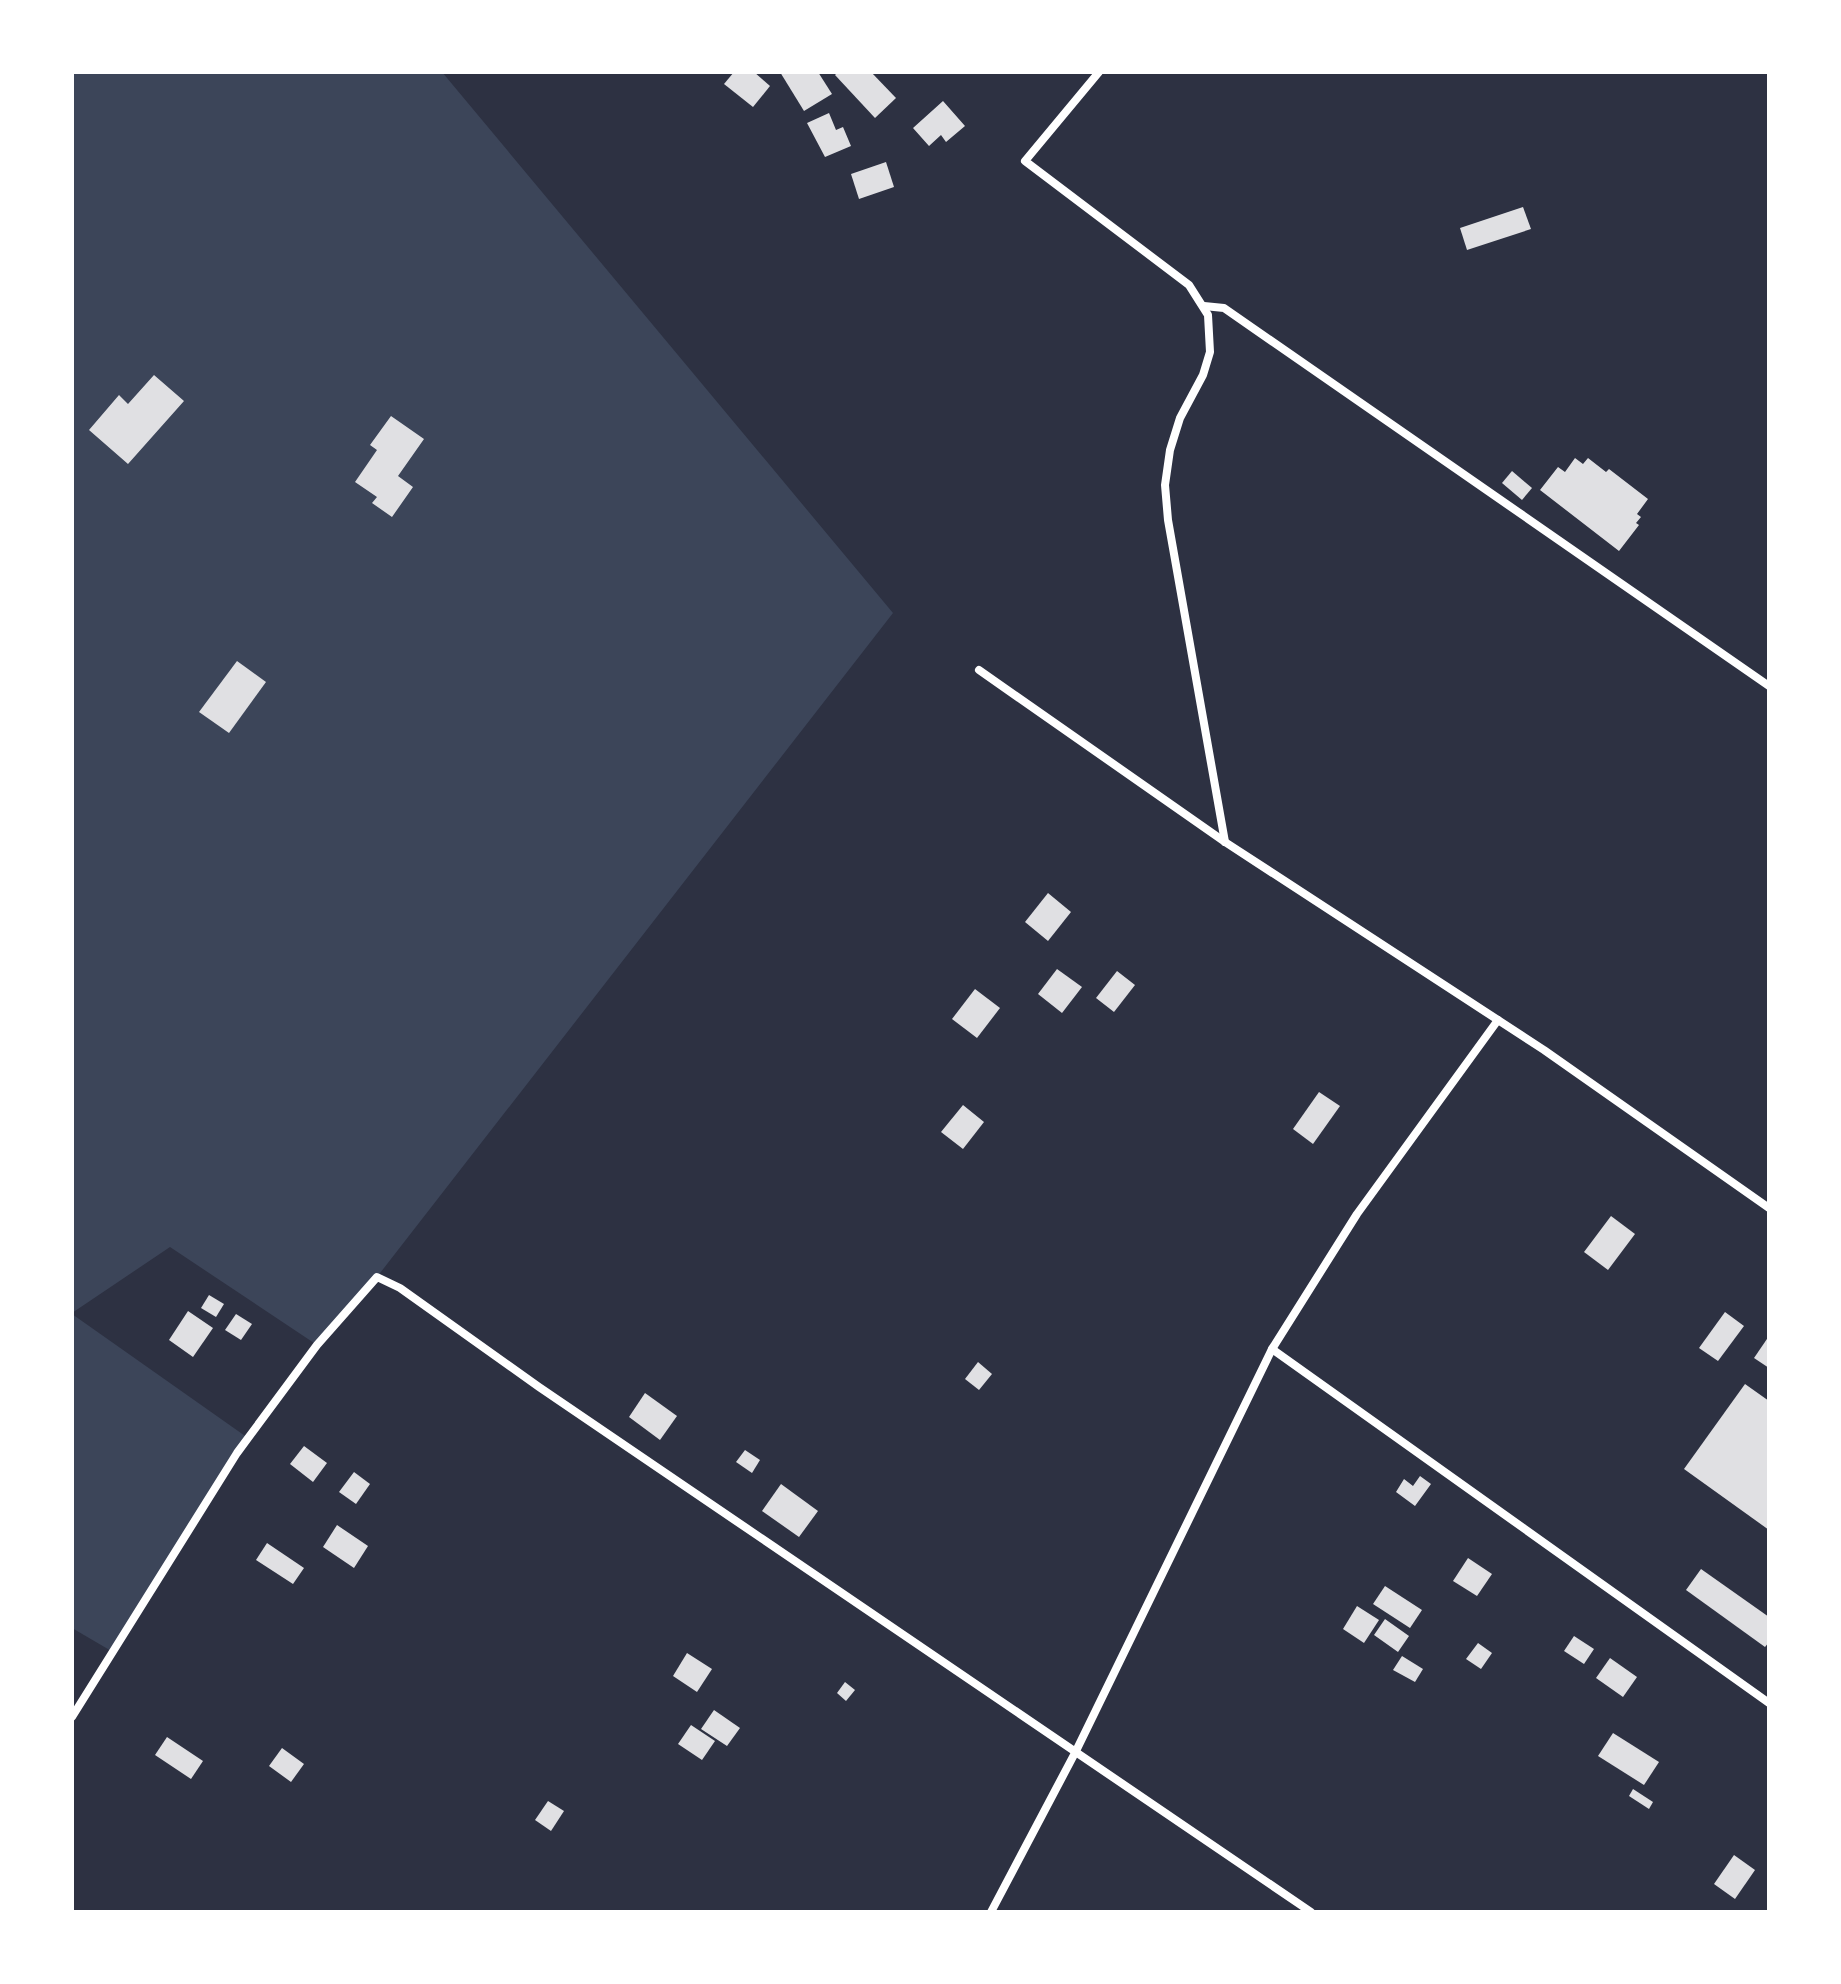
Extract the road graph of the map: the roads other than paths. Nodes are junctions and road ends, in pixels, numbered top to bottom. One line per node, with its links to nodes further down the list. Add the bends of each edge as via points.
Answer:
1 (1099, 72): 2 (street, via 1025,161 1189,285)
2 (1204, 306): 4 (street, via 1224,308); 5 (street, via 1210,352 1180,418 1165,485)
3 (979, 670): 5 (street)
4 (1769, 686)
5 (1225, 842): 6 (street)
6 (1498, 1020): 7 (street); 8 (street, via 1357,1214)
7 (1769, 1208)
8 (1272, 1349): 9 (street); 11 (street)
9 (1769, 1703)
10 (72, 1717): 11 (street, via 237,1453 317,1345 377,1277)
11 (1076, 1751): 12 (street); 13 (street)
12 (991, 1912)
13 (1311, 1912)

